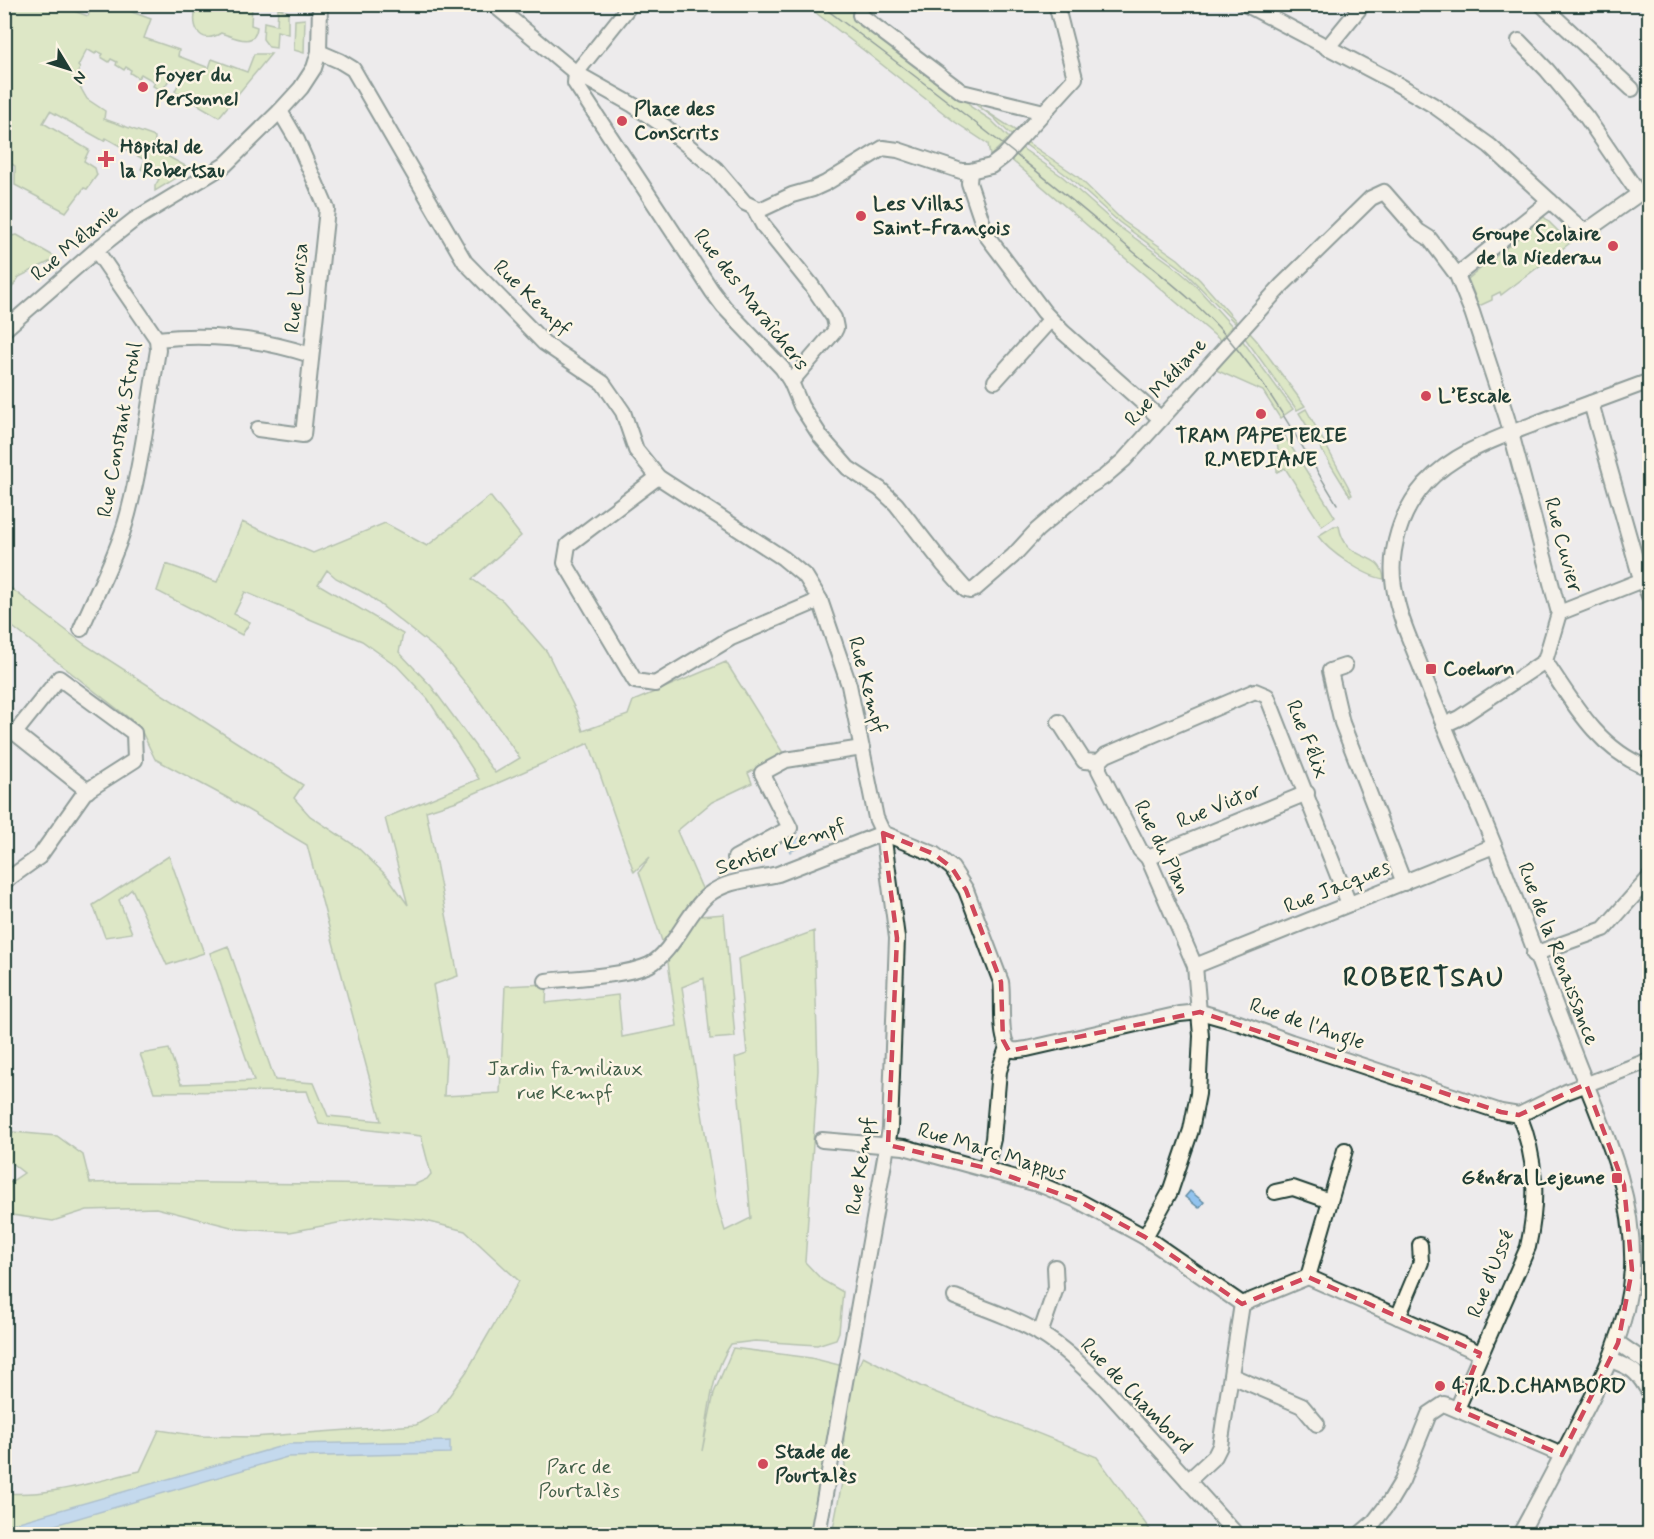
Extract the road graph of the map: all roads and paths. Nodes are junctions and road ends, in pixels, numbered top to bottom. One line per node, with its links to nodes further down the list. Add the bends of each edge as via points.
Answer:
1 (320, 4): 11 (street, Rue Mélanie)
2 (493, 4): 12 (street, Rue des Maraîchers)
3 (631, 4): 12 (street)
4 (1056, 4): 15 (street, via 1075,78)
5 (1245, 4): 10 (street)
6 (1363, 4): 10 (street)
7 (1541, 4): 13 (street)
8 (860, 15): 15 (street, via 962,92)
9 (1520, 41): 17 (street)
10 (1327, 48): 19 (street, via 1433,105 1490,146)
11 (319, 52): 14 (street, Rue Mélanie, via 308,78); 34 (street, Rue Kempf, via 352,69 465,262 544,343 603,383 623,412 636,450)
12 (576, 73): 20 (street, via 664,126 716,169); 29 (street, Rue des Maraîchers, via 575,83 712,291)
13 (1632, 89)
14 (280, 111): 21 (street, Rue Mélanie, via 225,165 134,220); 26 (street, Rue Lovisa, via 327,209)
15 (1044, 111): 16 (street, via 1004,156 991,166)
16 (970, 171): 20 (street, via 883,148 826,183); 23 (street, via 969,183 987,236)
17 (1644, 190): 19 (street, via 1585,230)
18 (1384, 192): 22 (street, Rue Cuvier, via 1429,238); 31 (street, Rue Médiane, via 1371,198 1281,286)
19 (1550, 201): 22 (street)
20 (755, 210): 29 (street, via 836,323 834,332)
21 (96, 250): 24 (street, Rue Mélanie); 25 (street, Rue Constant Strohl)
22 (1457, 275): 33 (street, Rue Cuvier)
23 (1050, 320): 27 (street); 31 (street)
24 (4, 330)
25 (158, 339): 26 (street, via 235,339 284,346); 40 (street, Rue Constant Strohl, via 128,515)
26 (311, 356): 32 (street, Rue Lovisa, via 303,435)
27 (995, 381)
28 (1650, 381): 30 (street, Rue de la Renaissance)
29 (791, 382): 36 (street, Rue des Maraîchers, via 821,437 848,468 896,504 949,572)
30 (1591, 403): 33 (street, Rue de la Renaissance); 35 (street)
31 (1161, 419): 36 (street, Rue Médiane, via 1124,460 1085,489)
32 (258, 429)
33 (1511, 433): 39 (street, Rue Cuvier); 44 (street, Rue de la Renaissance, via 1473,448 1436,473 1407,510 1396,541 1393,573 1397,601)
34 (658, 477): 38 (street, Rue Kempf, via 783,558 806,577); 38 (street, via 568,545 565,563 635,681 655,684 731,638)
35 (1646, 579): 37 (street); 39 (street)
36 (970, 591)
37 (1650, 598)
38 (820, 600): 45 (street, Rue Kempf, via 849,685)
39 (1559, 613): 41 (street, Rue Cuvier)
40 (81, 629)
41 (1545, 661): 44 (street); 47 (street, via 1600,736 1631,762)
42 (1345, 666): 56 (street, via 1330,671 1342,723)
43 (1059, 722): 46 (street, via 1084,761)
44 (1444, 725): 51 (street, Rue de la Renaissance)
45 (862, 748): 50 (street, Rue Kempf, via 876,818); 52 (street, Sentier Kempf, via 786,760 757,776 790,828)
46 (1099, 762): 49 (street, Rue Félix, via 1106,755 1255,691 1267,696); 53 (street, Rue du Plan, via 1099,770 1140,850)
47 (1646, 767)
48 (88, 791): 48 (street, via 135,760 134,733 59,678 15,733); 55 (street, via 39,856)
49 (1307, 793): 53 (street, Rue Victor); 57 (street, Rue Félix)
50 (883, 833): 60 (street, Sentier Kempf, via 778,874 733,883 708,896 651,964 633,970); 62 (street, via 934,854 959,878 1001,982); 67 (street, Rue Kempf, via 897,938)
51 (1494, 846): 56 (street, Rue Jacques); 58 (street, Rue de la Renaissance)
52 (735, 858)
53 (1148, 858): 59 (street, Rue du Plan)
54 (1650, 877): 58 (street, via 1604,929)
55 (4, 882)
56 (1404, 883): 57 (street, Rue Jacques)
57 (1349, 904): 59 (street, Rue Jacques)
58 (1534, 954): 64 (street, Rue de la Renaissance)
59 (1195, 966): 61 (street, Rue du Plan)
60 (546, 981)
61 (1200, 1012): 62 (street, Rue de l'Angle, via 1028,1049 1013,1051); 65 (street, Rue de l'Angle); 72 (street, Rue du Plan, via 1201,1047 1191,1130 1170,1192)
62 (1007, 1047): 69 (street, via 999,1071)
63 (1650, 1060): 64 (street)
64 (1586, 1084): 65 (street); 80 (street, Rue de la Renaissance, via 1624,1185 1631,1226 1632,1270)
65 (1519, 1115): 81 (street, Rue d'Ussé, via 1533,1166 1534,1221 1528,1247)
66 (822, 1140): 67 (street, Rue Marc Mappus)
67 (888, 1145): 69 (street, Rue Marc Mappus); 90 (street, Rue Kempf)
68 (1345, 1150): 71 (street)
69 (986, 1168): 72 (street, Rue Marc Mappus, via 1077,1200)
70 (1275, 1192): 71 (street, via 1293,1188)
71 (1330, 1201): 75 (street)
72 (1145, 1237): 77 (street, Rue Marc Mappus)
73 (1420, 1245): 78 (street, via 1421,1262)
74 (1055, 1267): 79 (street, via 1056,1288)
75 (1308, 1277): 77 (street); 78 (street)
76 (955, 1297): 79 (street, Rue de Chambord)
77 (1242, 1305): 84 (street)
78 (1398, 1317): 81 (street)
79 (1040, 1334): 89 (street, Rue de Chambord, via 1102,1385)
80 (1618, 1343): 82 (street, Rue de la Renaissance); 83 (street)
81 (1480, 1353): 86 (street, Rue d'Ussé)
82 (1610, 1360): 85 (street, via 1637,1372); 88 (street, Rue de la Renaissance)
83 (1650, 1365)
84 (1232, 1376): 87 (street, via 1302,1406); 89 (street, via 1220,1446 1215,1456)
85 (1650, 1394)
86 (1457, 1409): 88 (street); 92 (street, via 1444,1404 1430,1414 1396,1491 1374,1522)
87 (1317, 1424)
88 (1562, 1455): 93 (street, Rue de la Renaissance)
89 (1188, 1481): 91 (street, Rue de Chambord)
90 (818, 1534)
91 (1236, 1534)
92 (1360, 1534)
93 (1520, 1534)

